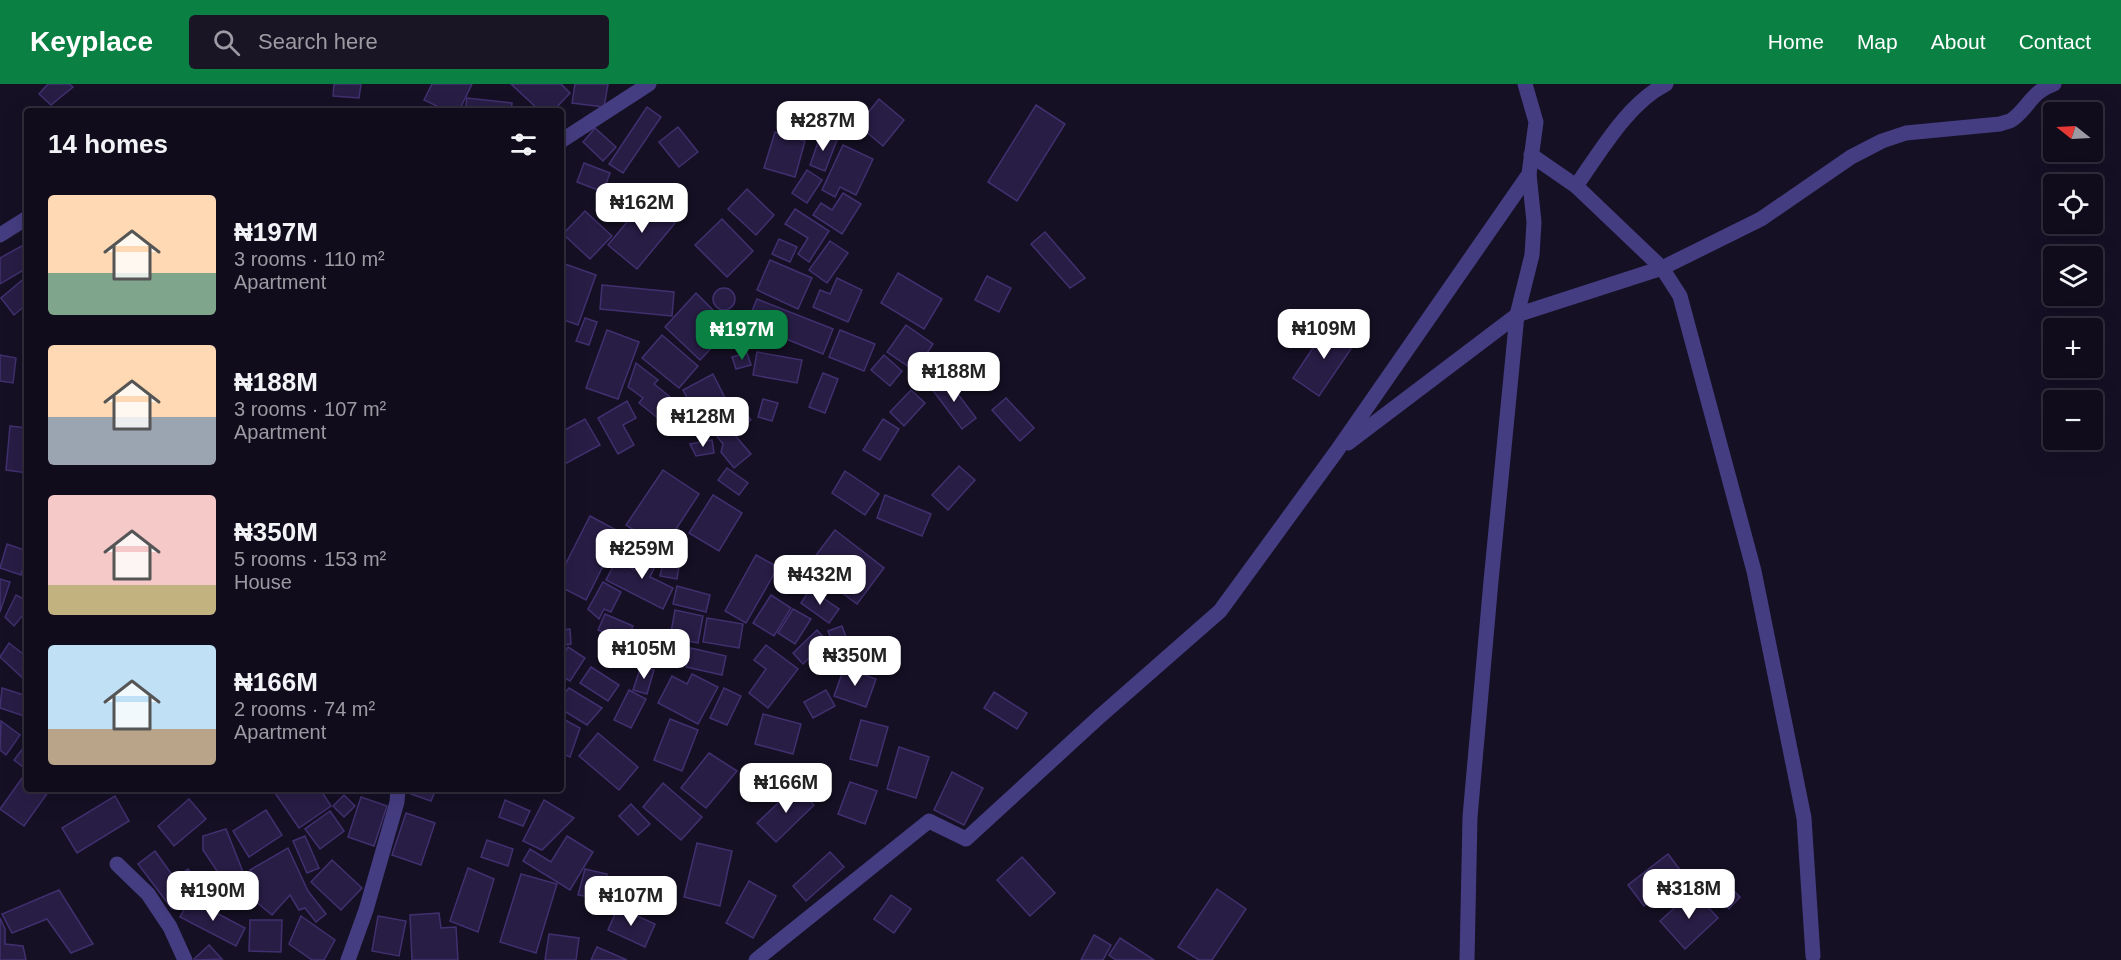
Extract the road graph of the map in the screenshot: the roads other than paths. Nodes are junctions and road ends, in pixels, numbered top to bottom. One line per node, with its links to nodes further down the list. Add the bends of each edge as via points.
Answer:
1 (649, 84): 5 (street)
2 (1525, 84): 6 (street, via 1536,122)
3 (1666, 84): 8 (street, via 1621,122)
4 (2054, 84): 11 (street, via 2031,98 2013,120 1906,134 1882,141 1851,157 1761,219)
5 (564, 139)
6 (1531, 155): 7 (street); 8 (street)
7 (1529, 174): 12 (street, via 1534,222 1532,255); 13 (street)
8 (1576, 186): 11 (street)
9 (24, 220): 10 (street)
10 (0, 235)
11 (1662, 268): 12 (street); 16 (street, via 1680,296 1754,571 1804,818)
12 (1517, 315): 13 (street); 20 (street, via 1471,805)
13 (1336, 452): 19 (street, via 1220,611 966,839 929,821)
14 (398, 792): 18 (street, via 366,910)
15 (117, 864): 17 (street, via 148,894 170,927)
16 (1813, 956)
17 (184, 960)
18 (348, 960)
19 (756, 960)
20 (1467, 960)

